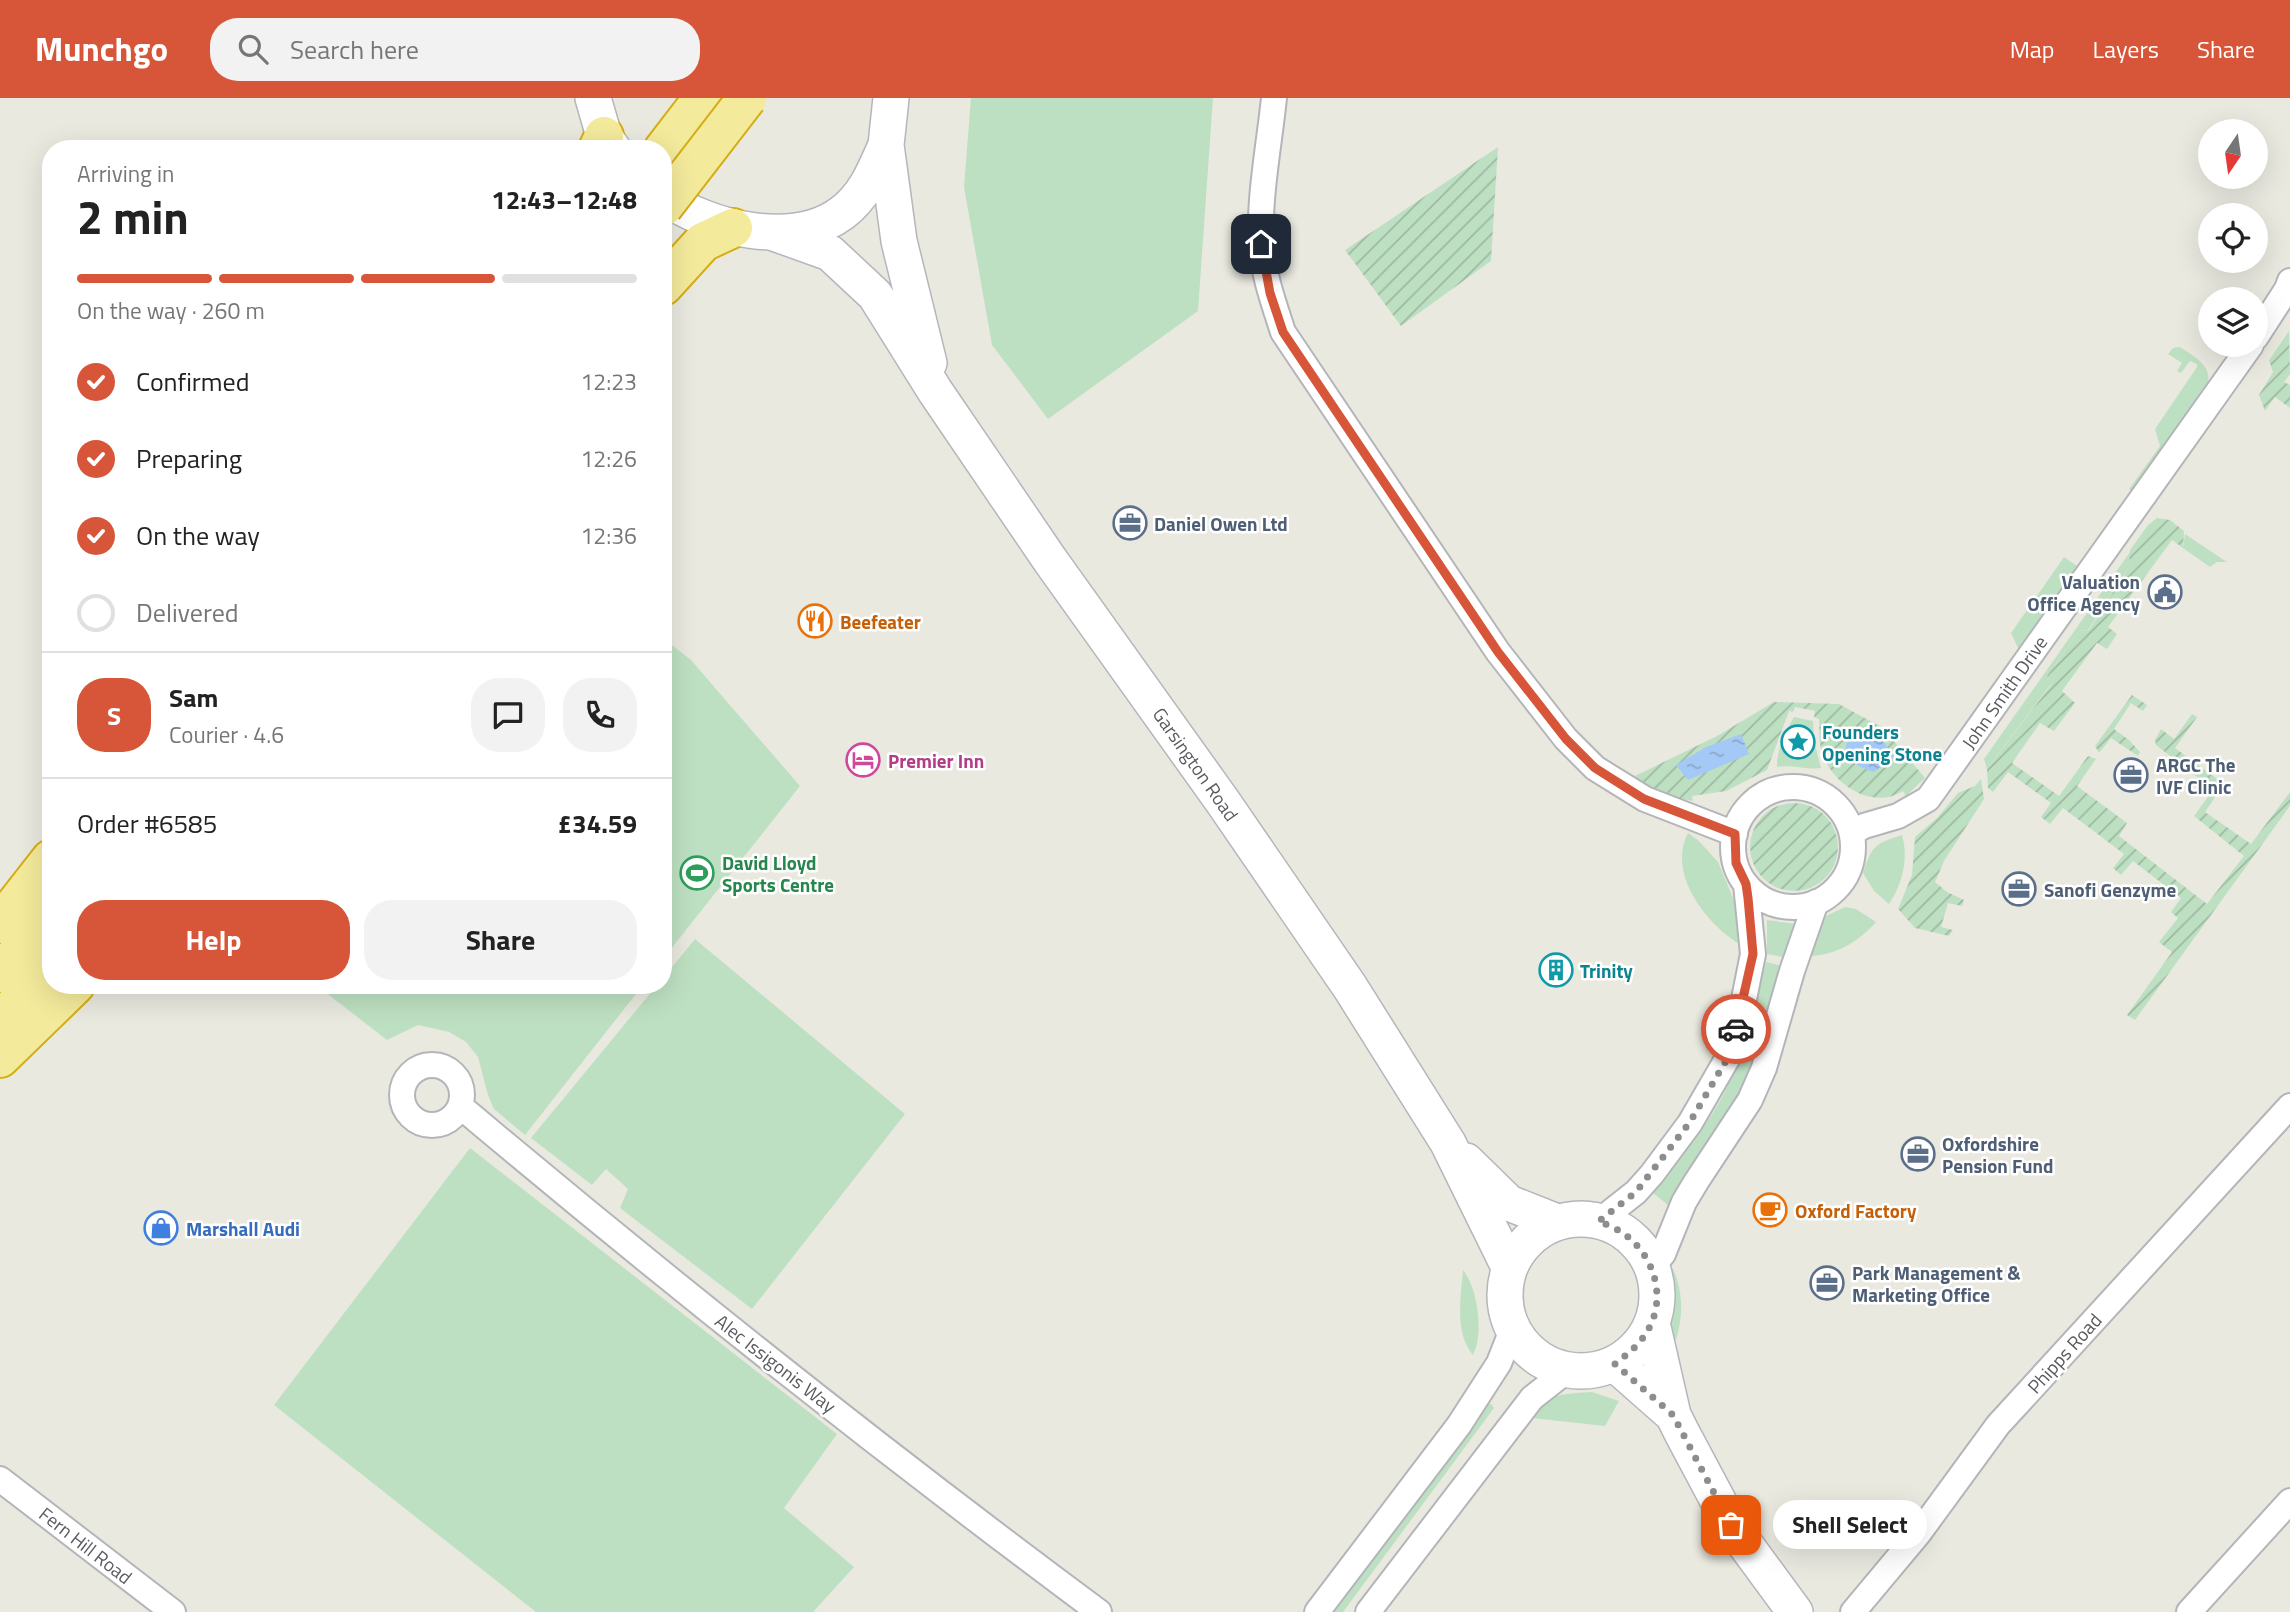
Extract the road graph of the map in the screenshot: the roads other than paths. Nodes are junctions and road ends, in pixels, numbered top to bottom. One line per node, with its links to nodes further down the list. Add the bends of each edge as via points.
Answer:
1 (593, 98): 6 (main road)
2 (703, 98): 7 (highway)
3 (747, 98): 9 (highway, bridge)
4 (891, 98): 8 (main road)
5 (1274, 98): 19 (street, via 1261,244 1283,332 1490,640 1566,739 1595,768 1644,799)
6 (604, 140)
7 (671, 140)
8 (886, 145): 12 (main road, via 867,187 843,213 813,229); 17 (main road, via 899,241)
9 (672, 195)
10 (672, 202): 11 (main road)
11 (733, 228): 12 (main road); 13 (highway, via 703,242)
12 (774, 233): 17 (main road, Garsington Road, via 830,253 875,295)
13 (672, 276)
14 (2290, 281): 15 (street)
15 (2268, 318)
16 (2242, 357): 18 (street, John Smith Drive, via 1928,799)
17 (935, 391): 32 (main road, Garsington Road, via 1231,813)
18 (1852, 833): 19 (street, via 1837,807 1823,796 1790,787 1771,790 1757,799 1747,808); 22 (street, via 1849,872 1835,890)
19 (1735, 834): 21 (street, via 1736,863)
20 (42, 870): 23 (highway)
21 (1746, 884): 22 (street, via 1759,896 1783,906); 34 (street, via 1753,954 1727,1059 1652,1174)
22 (1816, 902): 35 (street, via 1750,1100 1684,1202 1663,1254)
23 (0, 924)
24 (42, 926): 25 (highway)
25 (0, 973)
26 (42, 975): 28 (highway)
27 (66, 994): 29 (highway)
28 (0, 1023)
29 (0, 1058)
30 (460, 1106): 45 (street, Alec Issigonis Way, via 780,1367)
31 (2290, 1106): 49 (street, Phipps Road, via 1998,1425 1919,1533)
32 (1448, 1143): 33 (main road, via 1509,1203); 36 (main road)
33 (1558, 1222): 34 (main road, via 1581,1218); 36 (main road, via 1532,1236)
34 (1598, 1222): 35 (main road, via 1635,1241)
35 (1652, 1267): 37 (main road, via 1657,1297)
36 (1509, 1268): 38 (main road, via 1504,1296)
37 (1652, 1322): 39 (main road, via 1637,1346); 41 (main road)
38 (1512, 1330): 40 (main road, via 1532,1354); 46 (street, via 1499,1363 1458,1425)
39 (1615, 1364): 40 (main road, via 1590,1371); 41 (main road)
40 (1569, 1369): 47 (street, via 1532,1398)
41 (1673, 1415): 48 (main road, via 1731,1525)
42 (0, 1479): 44 (street, Fern Hill Road)
43 (2290, 1500): 50 (street)
44 (173, 1612)
45 (1099, 1612)
46 (1317, 1612)
47 (1368, 1612)
48 (1795, 1612)
49 (1853, 1612)
50 (2189, 1612)

